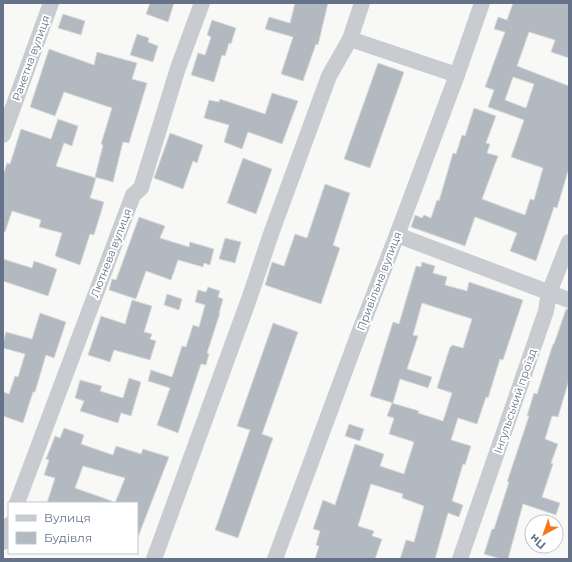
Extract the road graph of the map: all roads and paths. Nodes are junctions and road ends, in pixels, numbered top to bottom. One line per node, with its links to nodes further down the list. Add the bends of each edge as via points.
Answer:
1 (51, 3): 7 (street, Ракетна вулиця)
2 (202, 3): 12 (street, Лютнева вулиця, via 178,68 141,188 133,195)
3 (362, 3): 5 (street)
4 (482, 3): 6 (street, Привільна вулиця)
5 (350, 39): 6 (street); 15 (street, via 329,76)
6 (457, 75): 8 (street, Привільна вулиця)
7 (3, 135)
8 (397, 235): 10 (street); 16 (street, Привільна вулиця)
9 (569, 242): 10 (street, Інгульський проїзд)
10 (549, 293): 11 (street); 17 (street, Інгульський проїзд, via 546,311)
11 (569, 300)
12 (17, 502)
13 (8, 528): 14 (street)
14 (3, 542)
15 (154, 559)
16 (275, 559)
17 (460, 559)

